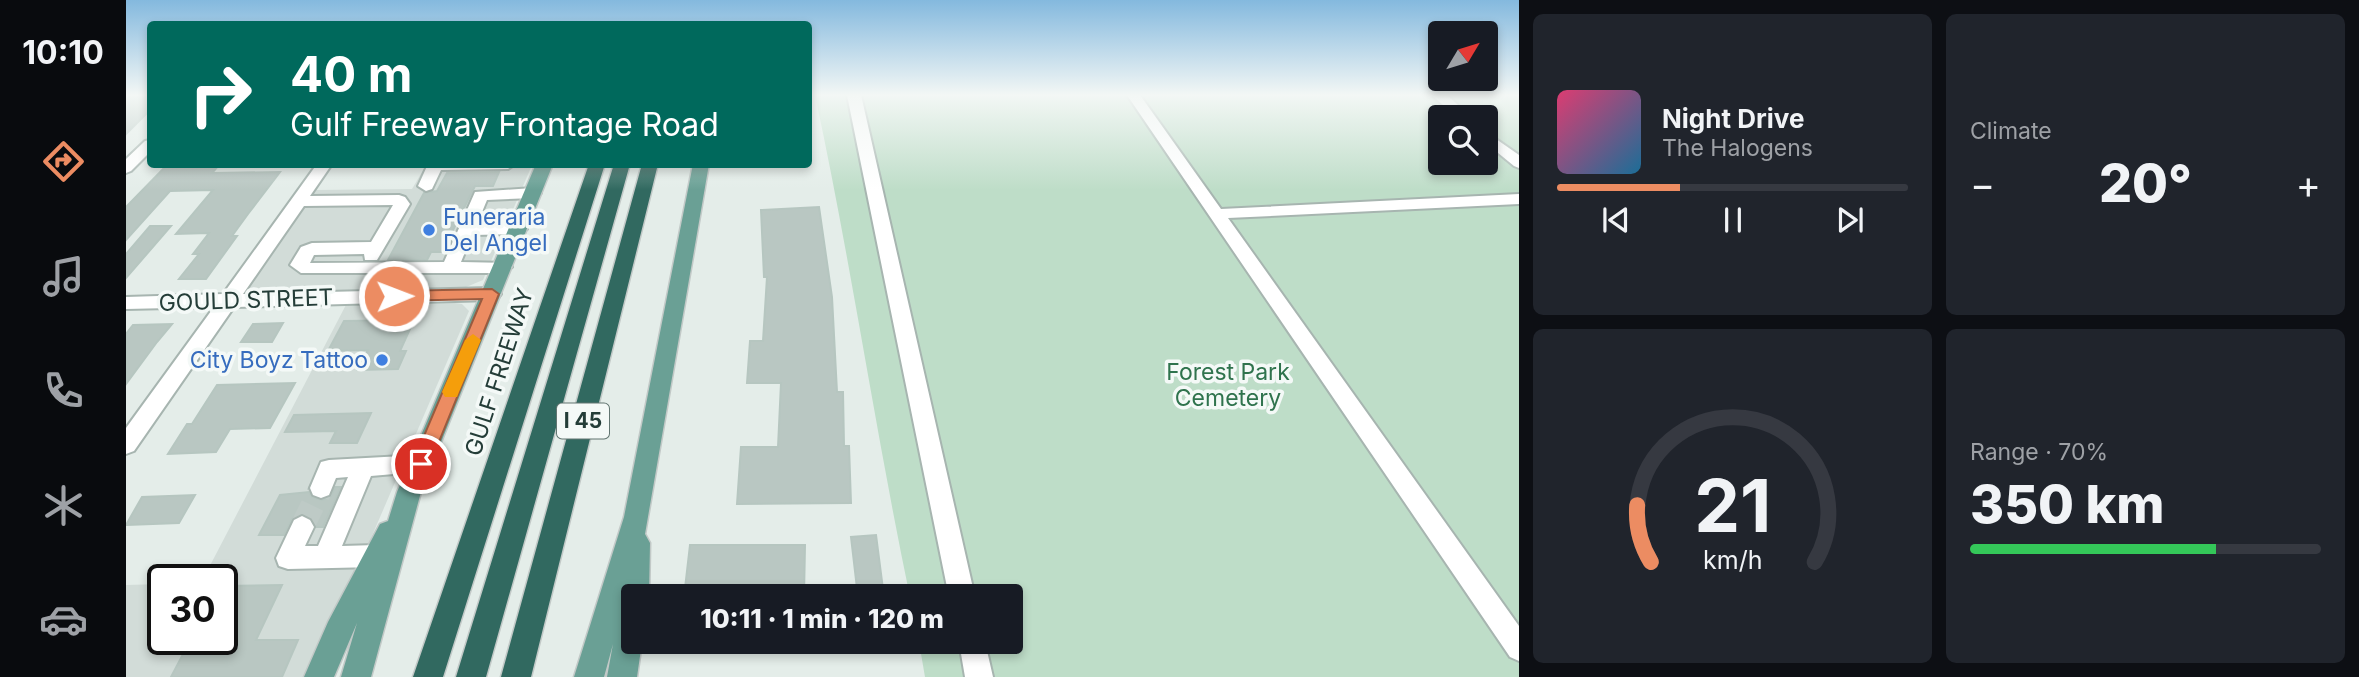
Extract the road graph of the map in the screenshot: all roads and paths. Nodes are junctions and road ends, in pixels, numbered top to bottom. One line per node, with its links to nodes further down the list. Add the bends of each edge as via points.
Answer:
1 (861, 127): 39 (street)
2 (1155, 127): 18 (street)
3 (1498, 146): 5 (street)
4 (147, 147): 6 (street)
5 (1519, 163)
6 (126, 168)
7 (322, 168): 17 (street)
8 (434, 168): 14 (street)
9 (543, 168): 15 (main road)
10 (621, 168): 46 (highway)
11 (649, 168): 47 (highway, I 45)
12 (700, 168): 34 (main road)
13 (592, 169): 45 (highway, GULF FREEWAY)
14 (426, 186)
15 (533, 193): 19 (main road); 20 (street, via 481,195)
16 (1519, 199): 18 (street)
17 (298, 201): 21 (street, via 399,200 402,204); 27 (street)
18 (1215, 214): 40 (street)
19 (519, 229): 20 (lane); 22 (main road)
20 (466, 230): 23 (street)
21 (376, 248): 24 (street); 24 (street, via 312,249 299,265)
22 (503, 267): 23 (street); 25 (main road)
23 (450, 268): 24 (street)
24 (354, 269): 26 (street)
25 (492, 294): 26 (street, GOULD STREET); 30 (main road)
26 (330, 297): 27 (street, GOULD STREET)
27 (228, 301): 28 (street, GOULD STREET); 29 (street)
28 (126, 303)
29 (126, 445)
30 (421, 464): 31 (street); 33 (main road)
31 (363, 468): 32 (street, via 329,469); 37 (street)
32 (321, 488)
33 (409, 492): 36 (main road); 44 (main road)
34 (638, 517): 38 (main road); 48 (main road)
35 (302, 527): 37 (street, via 288,558)
36 (376, 556): 37 (street); 43 (main road)
37 (325, 557)
38 (635, 584)
39 (959, 584)
40 (1519, 648)
41 (626, 654): 49 (main road)
42 (974, 654): 50 (street)
43 (319, 677)
44 (356, 677)
45 (428, 677)
46 (471, 677)
47 (516, 677)
48 (589, 677)
49 (622, 677)
50 (979, 677)

